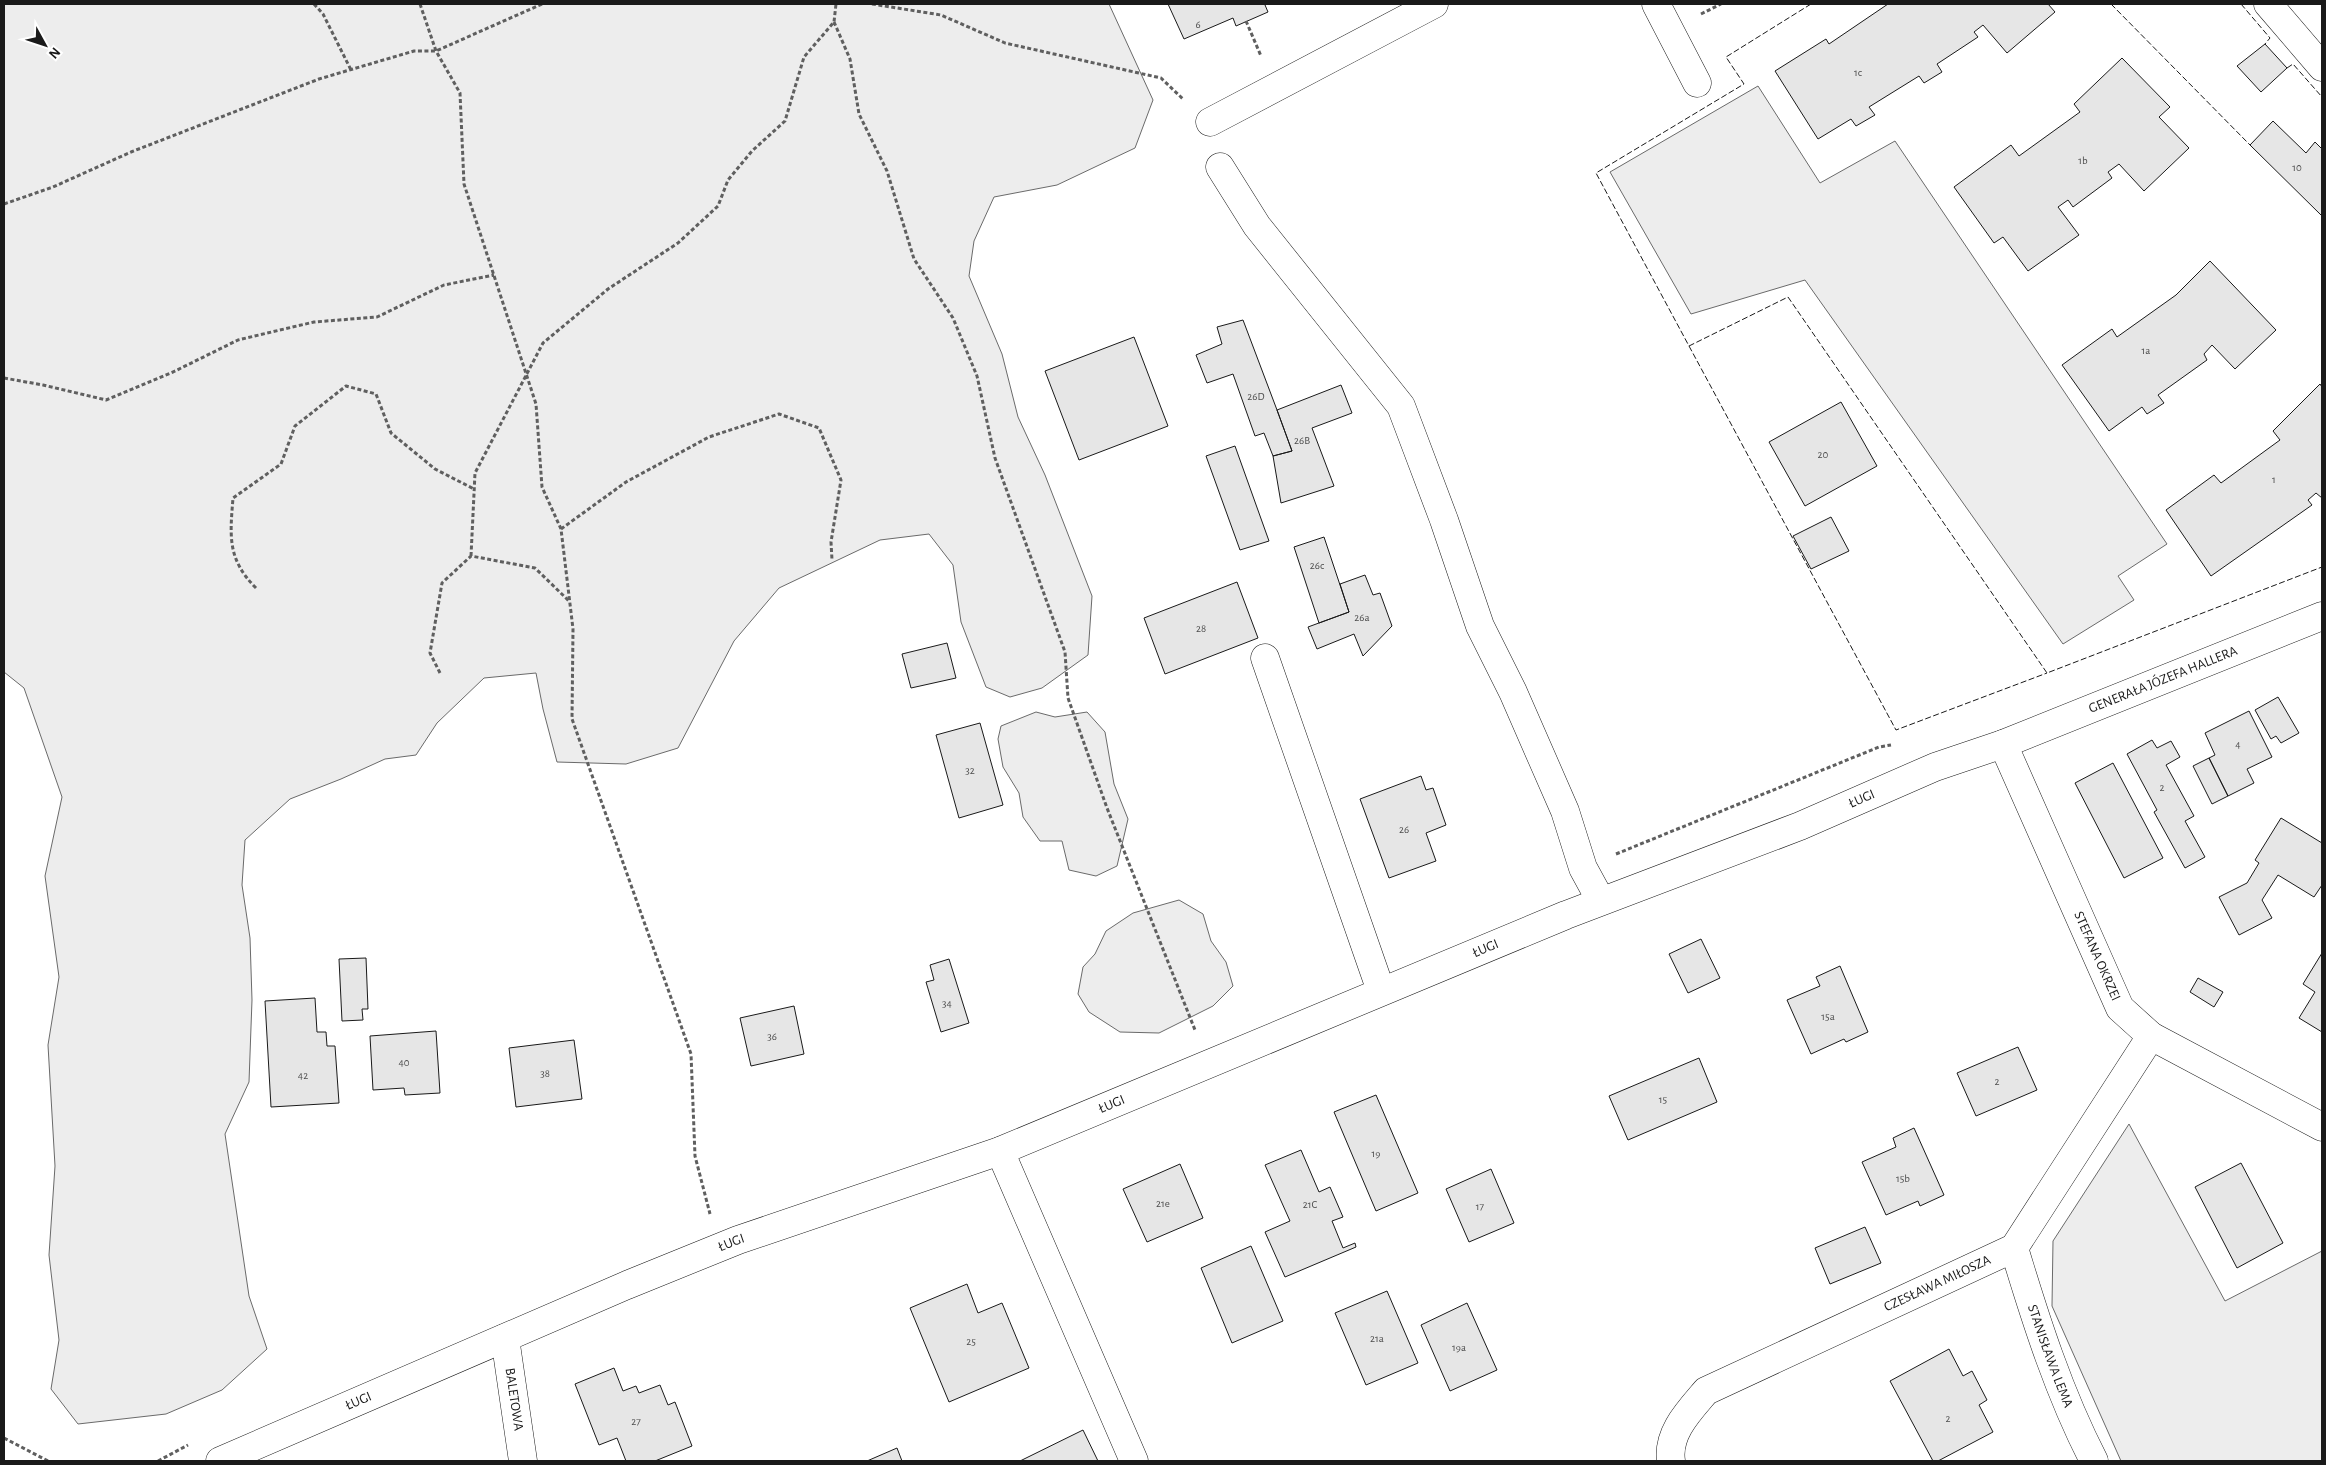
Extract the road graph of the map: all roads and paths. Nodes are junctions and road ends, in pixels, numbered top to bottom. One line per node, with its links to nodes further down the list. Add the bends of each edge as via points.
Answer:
1 (314, 4): 12 (path, via 323,14)
2 (420, 4): 10 (path)
3 (542, 4): 10 (path)
4 (836, 4): 9 (path)
5 (872, 4): 14 (path, via 941,15 1005,43 1161,78)
6 (1434, 4): 14 (street)
7 (1656, 4): 13 (street)
8 (2268, 4): 11 (street)
9 (834, 22): 18 (path, via 804,57 785,121 752,151 728,180 718,206 678,243 608,289 543,343); 35 (path, via 850,58 859,114 887,171 914,259 953,318 977,376 995,458 1065,652 1068,698 1107,808)
10 (436, 51): 12 (path, via 414,51); 17 (path, via 460,92 464,184)
11 (2322, 67)
12 (351, 70): 16 (path, via 319,79)
13 (1697, 83)
14 (1210, 122)
15 (1220, 167): 31 (street, via 1256,226 1401,406 1480,626 1565,811)
16 (4, 204)
17 (494, 275): 18 (path); 19 (path, via 444,284 377,317 314,322 238,340 106,400)
18 (527, 376): 20 (path, via 475,474); 21 (path, via 536,404 542,487)
19 (4, 378)
20 (474, 489): 22 (path); 24 (path, via 435,470 391,433 376,394 346,386 295,426 281,464 233,498 230,536 241,573)
21 (561, 529): 23 (path, via 626,482 709,437 779,414 820,428 841,480 831,542); 25 (path)
22 (471, 556): 25 (path, via 536,568); 28 (path, via 442,583 430,653)
23 (832, 560)
24 (256, 588)
25 (569, 602): 41 (path, via 573,629 572,719 691,1054 695,1156 710,1216)
26 (2322, 616): 30 (street, GENERAŁA JÓZEFA HALLERA)
27 (1265, 658): 33 (street)
28 (440, 673)
29 (1896, 744): 31 (path, via 1879,747)
30 (2003, 744): 32 (street, ŁUGI, via 1935,767 1800,826); 37 (street, STEFANA OKRZEI, via 2120,1008)
31 (1583, 868): 32 (street)
32 (1601, 901): 33 (street, ŁUGI)
33 (1381, 991): 38 (street, ŁUGI)
34 (1205, 1027): 35 (path)
35 (1196, 1031): 36 (path); 38 (path)
36 (1186, 1034)
37 (2151, 1036): 39 (street, STEFANA OKRZEI); 42 (street)
38 (1207, 1064): 40 (street, ŁUGI)
39 (2322, 1127)
40 (1000, 1151): 43 (street, ŁUGI, via 738,1240); 50 (street)
41 (719, 1213)
42 (2014, 1248): 51 (street, CZESŁAWA MIŁOSZA, via 1706,1391 1680,1422 1670,1453); 52 (street, STANISŁAWA LEMA, via 2040,1335)
43 (505, 1338): 48 (street, ŁUGI); 49 (street, BALETOWA)
44 (4, 1438): 46 (path)
45 (191, 1444): 47 (path)
46 (48, 1461)
47 (158, 1461)
48 (220, 1461)
49 (523, 1461)
50 (1134, 1461)
51 (1671, 1461)
52 (2094, 1461)

